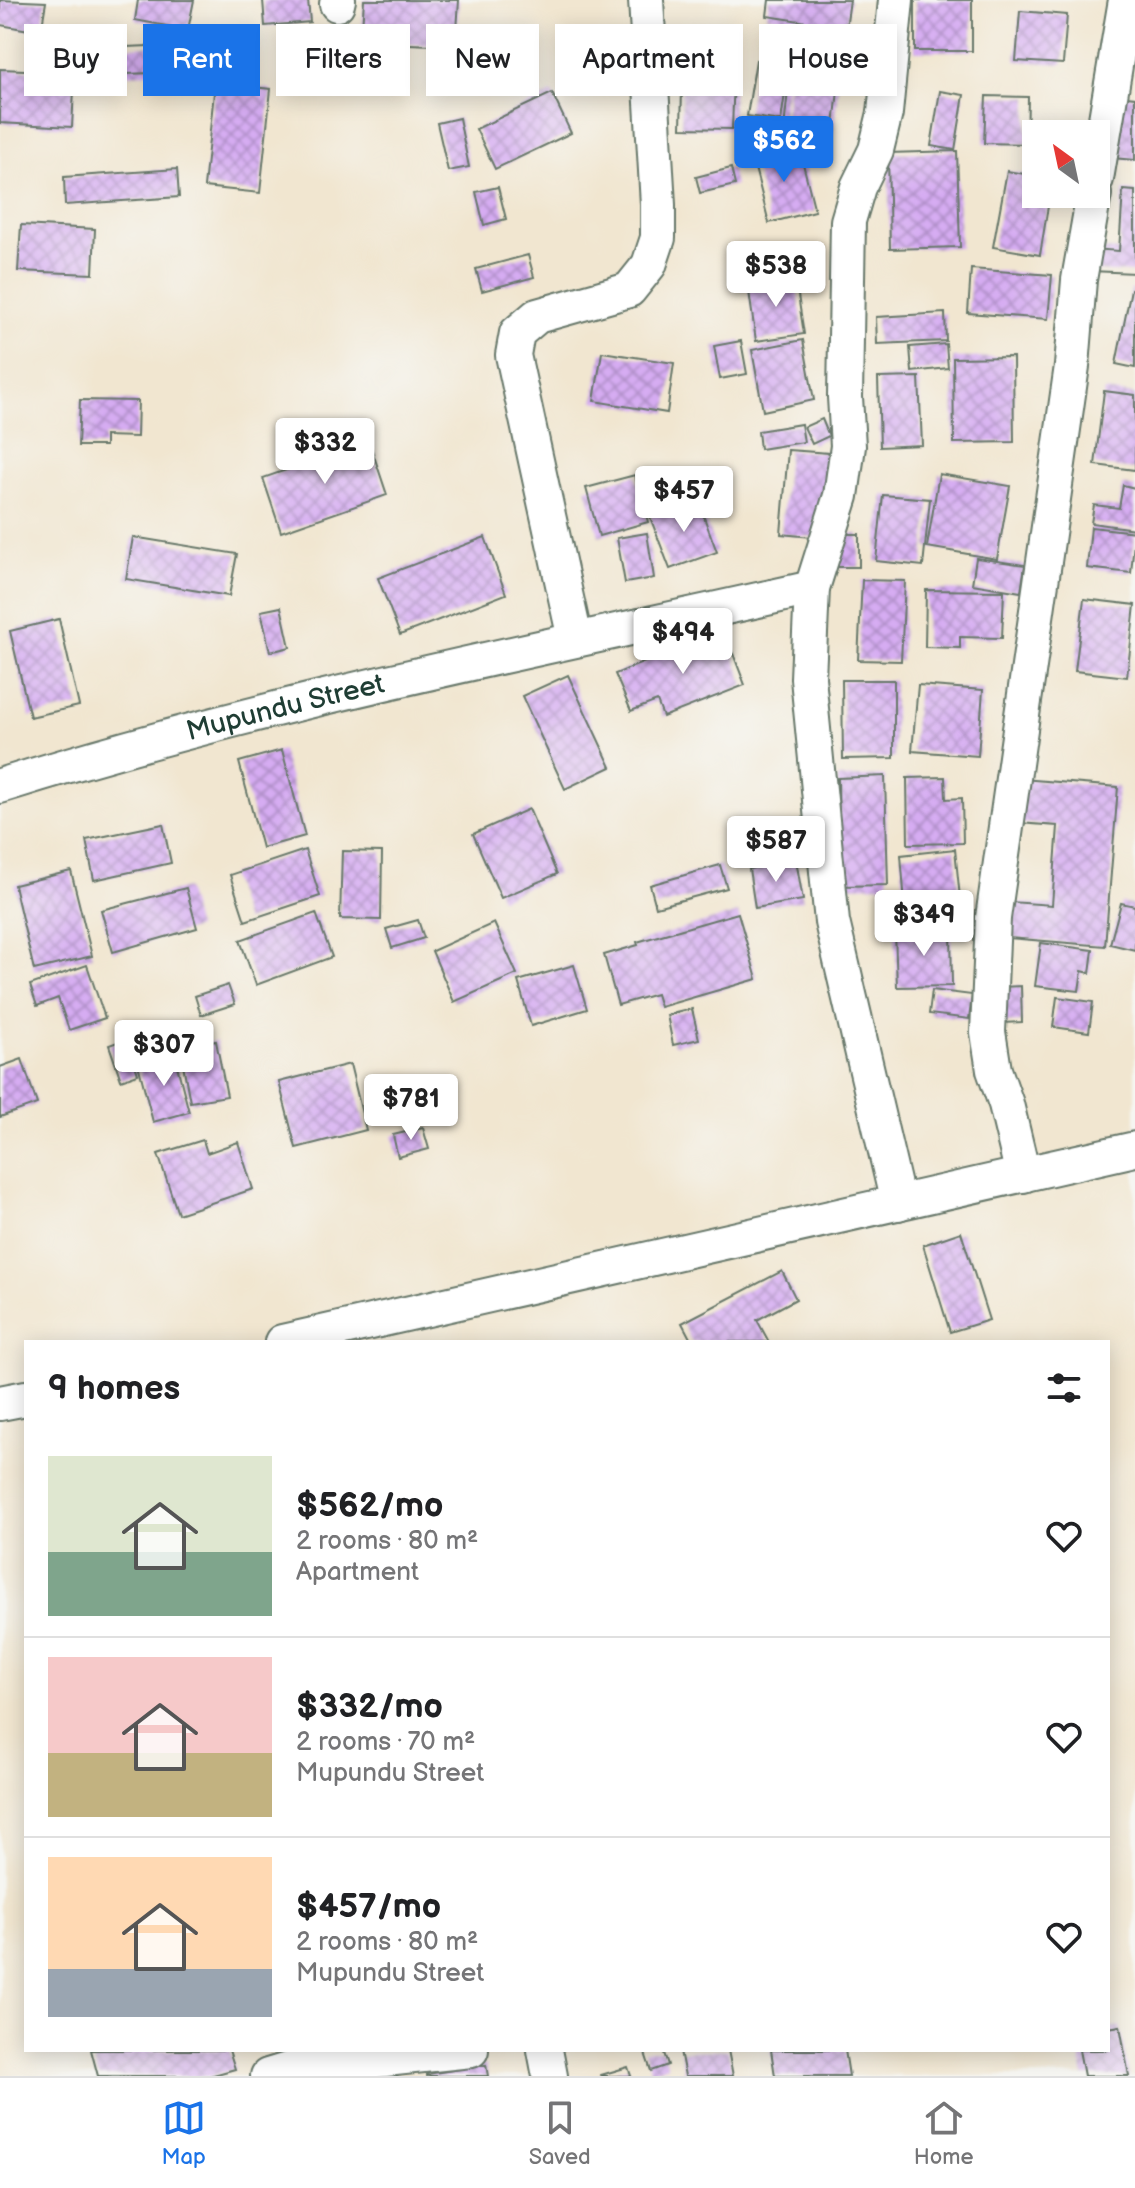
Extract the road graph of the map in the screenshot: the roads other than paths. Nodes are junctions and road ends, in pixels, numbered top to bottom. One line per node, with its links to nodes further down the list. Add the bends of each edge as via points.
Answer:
1 (646, 0): 7 (street, via 658,205 658,238 649,265 629,290 537,316 517,333 513,355)
2 (896, 0): 6 (street, via 885,113 848,221 848,446 841,496)
3 (1126, 0): 4 (street)
4 (1106, 120)
5 (1092, 208): 10 (street, via 993,918 988,1032)
6 (812, 588): 7 (street, Mupundu Street); 11 (street, via 808,678 832,922)
7 (575, 639): 8 (street, Mupundu Street, via 321,696)
8 (0, 786)
9 (1135, 1149): 10 (street)
10 (1023, 1175): 11 (street)
11 (898, 1203): 12 (street)
12 (291, 1340)
13 (24, 1398): 14 (street)
14 (0, 1403)
15 (452, 2052): 17 (street)
16 (545, 2052): 18 (street)
17 (268, 2076)
18 (550, 2076)

